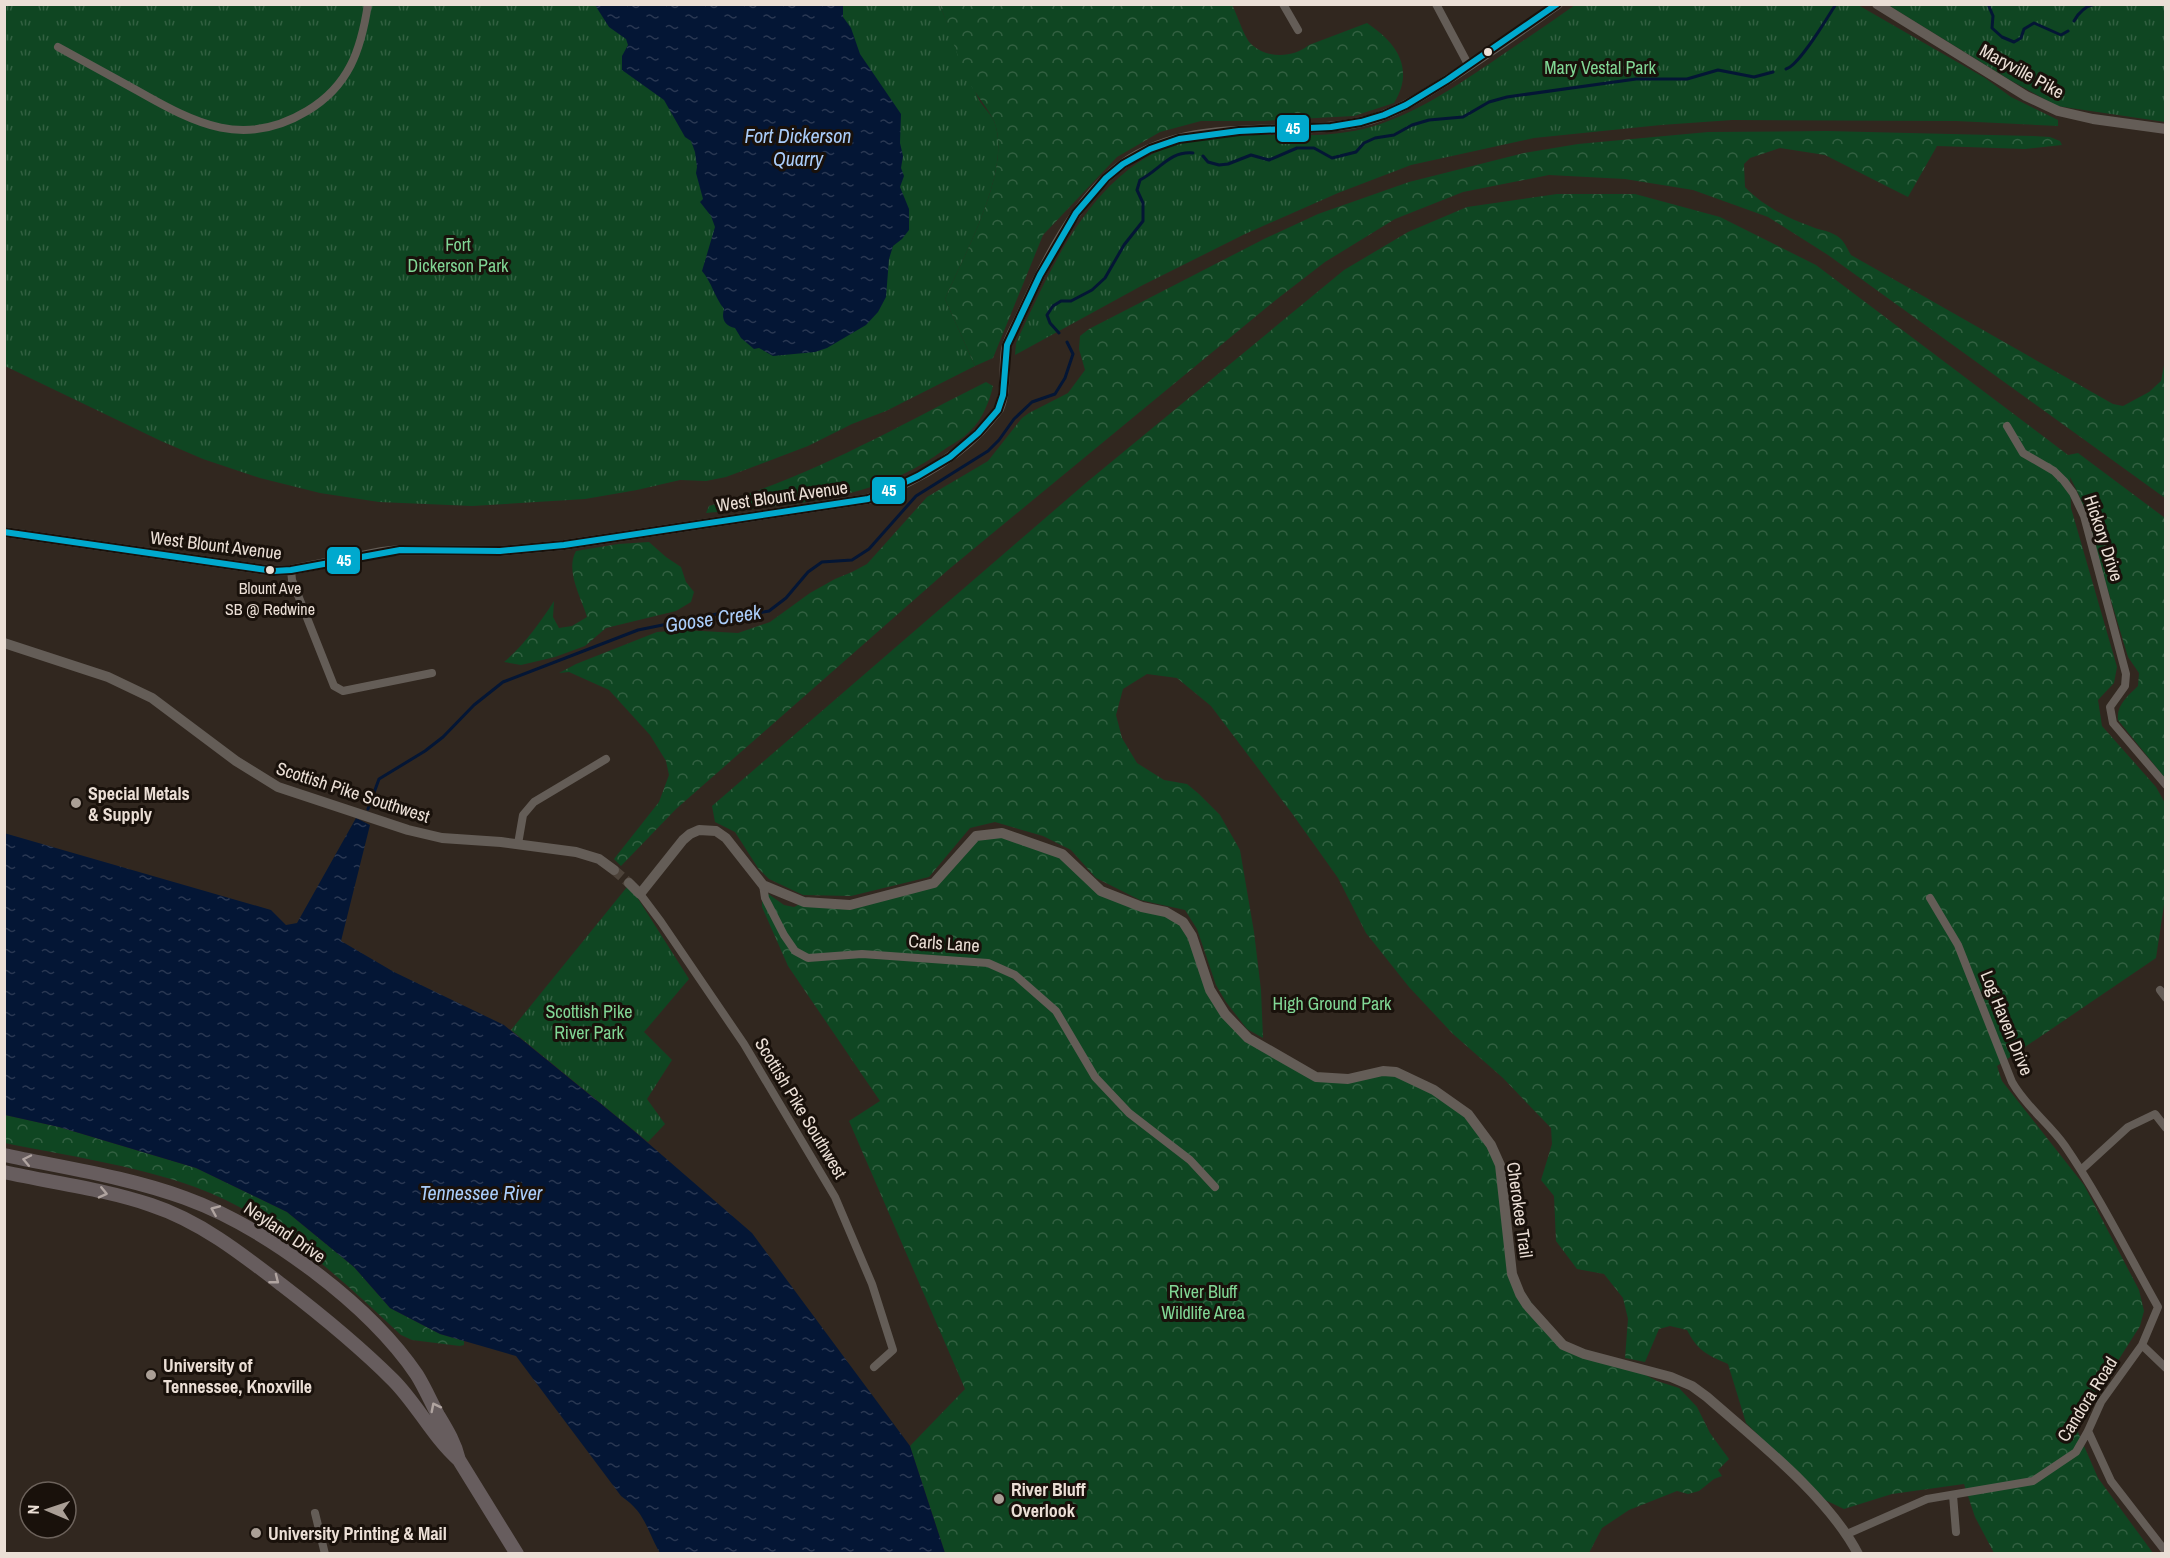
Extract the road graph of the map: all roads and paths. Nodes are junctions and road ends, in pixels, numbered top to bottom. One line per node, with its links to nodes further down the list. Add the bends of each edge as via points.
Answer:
1 (368, 4): 7 (street, via 359,51 343,77 319,104 268,129 225,128 188,118)
2 (1283, 4): 6 (street)
3 (1436, 4): 8 (street)
4 (1558, 4): 8 (street, West Blount Avenue)
5 (1877, 4): 9 (street, Maryville Pike, via 2026,96 2058,111)
6 (1298, 30)
7 (58, 47)
8 (1469, 66): 12 (street, West Blount Avenue, via 1408,105 1362,122 1194,134 1154,147 1122,164 1083,205 1038,278 1006,348 999,409 977,436 895,489 868,500 564,545 500,551 400,550)
9 (2166, 129)
10 (2007, 426): 16 (street, Hickory Drive, via 2023,453 2054,471 2064,482 2084,516 2126,674 2126,686 2110,707 2113,723)
11 (4, 532): 12 (street, West Blount Avenue, via 258,570)
12 (291, 570): 14 (street, via 291,580 334,686 343,691)
13 (4, 643): 17 (street, Scottish Pike Southwest, via 108,677 152,698 278,787 408,830 442,838)
14 (432, 673)
15 (606, 759): 17 (street, via 534,802 523,815)
16 (2166, 785)
17 (518, 844): 18 (street, Scottish Pike Southwest, via 587,854)
18 (614, 870)
19 (629, 883): 21 (street, Scottish Pike Southwest)
20 (763, 885): 21 (street, Cherokee Trail, via 726,838 706,830 683,840); 30 (street, Carls Lane, via 765,898 784,936 795,951 808,958 862,954 988,963 1016,975 1056,1011 1095,1077 1129,1113 1190,1160); 39 (street, Cherokee Trail, via 804,902 850,905 934,883 976,836 1002,833 1062,854 1101,891 1166,912 1183,922 1192,936 1210,990 1225,1014 1248,1038 1316,1077 1348,1079 1396,1072 1434,1090 1468,1114 1491,1145 1500,1165 1512,1274 1520,1294 1556,1340 1575,1351 1671,1377 1700,1392 1791,1473)
21 (640, 894): 32 (street, Scottish Pike Southwest, via 744,1044 835,1197 872,1284 893,1350)
22 (1930, 898): 27 (street, Log Haven Drive, via 1958,945 2012,1082)
23 (2160, 990): 24 (street)
24 (2166, 998)
25 (2166, 1128): 27 (street, via 2155,1114 2128,1127)
26 (4, 1155): 35 (main road, Neyland Drive, one-way to 26, via 455,1444 429,1397 399,1353 344,1297 270,1240 228,1216 169,1192)
27 (2081, 1170): 29 (street, Log Haven Drive)
28 (4, 1173): 35 (main road, Neyland Drive, one-way to 35, via 151,1205 213,1235 346,1336 394,1382)
29 (2088, 1181): 31 (street, Candora Road, via 2158,1307)
30 (1215, 1187)
31 (2142, 1345): 33 (street); 34 (street, Candora Road, via 2101,1402)
32 (874, 1367)
33 (2166, 1368)
34 (2088, 1431): 36 (street, Candora Road, via 2076,1452 2033,1481); 40 (street, via 2111,1480)
35 (459, 1460): 42 (main road, Neyland Drive)
36 (1953, 1495): 38 (street); 39 (street, Candora Road, via 1927,1499)
37 (315, 1513): 41 (street)
38 (1956, 1532)
39 (1847, 1534): 43 (street, Cherokee Trail)
40 (2166, 1552)
41 (325, 1554)
42 (517, 1554)
43 (1858, 1554)

